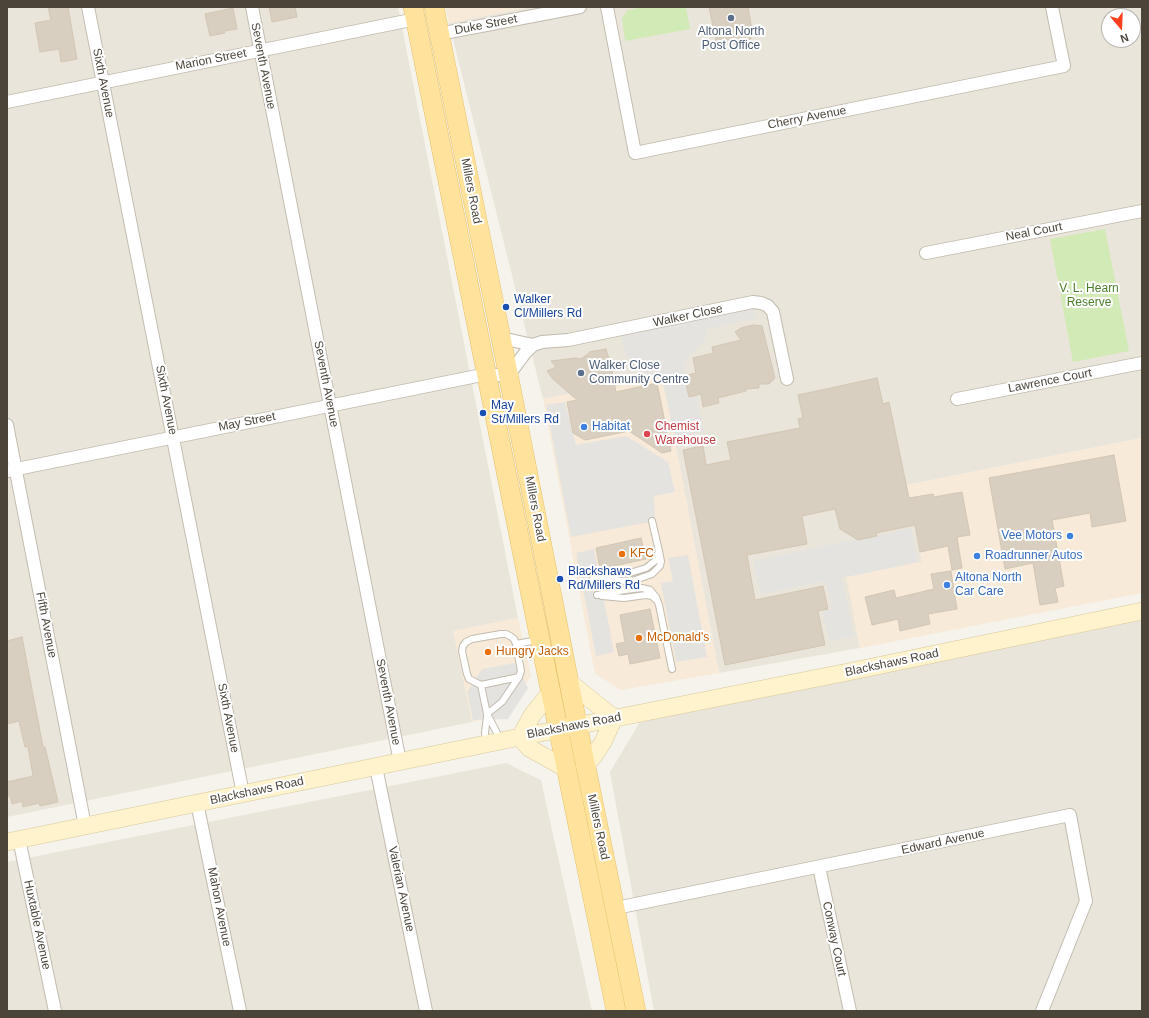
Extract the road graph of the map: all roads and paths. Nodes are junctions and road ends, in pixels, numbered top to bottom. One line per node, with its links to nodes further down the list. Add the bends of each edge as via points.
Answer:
1 (88, 7): 10 (street, Sixth Avenue)
2 (252, 7): 9 (street, Seventh Avenue)
3 (434, 7): 8 (main road, Millers Road)
4 (580, 7): 8 (street, Duke Street)
5 (607, 7): 6 (street, Cherry Avenue, via 636,153 1064,66)
6 (1052, 7)
7 (414, 13): 9 (street, Marion Street); 18 (main road, Millers Road)
8 (439, 34): 14 (main road, Millers Road)
9 (260, 51): 10 (street, Marion Street); 21 (street, Seventh Avenue)
10 (103, 82): 11 (street, Marion Street); 23 (street, Sixth Avenue)
11 (7, 102)
12 (1142, 211): 13 (street, Neal Court)
13 (926, 253)
14 (501, 338): 15 (street, Walker Close); 17 (main road, Millers Road)
15 (533, 345): 17 (street); 19 (street, Walker Close, via 753,302 761,303 774,312)
16 (1142, 363): 20 (street, Lawrence Court)
17 (507, 369): 18 (street, May Street); 33 (main road, Millers Road)
18 (487, 374): 21 (street, May Street); 29 (main road, Millers Road)
19 (787, 379)
20 (957, 399)
21 (330, 405): 23 (street, May Street); 42 (street, Seventh Avenue)
22 (7, 425): 24 (street, Fifth Avenue)
23 (173, 437): 24 (street, May Street); 46 (street, Sixth Avenue)
24 (11, 470): 48 (street, Fifth Avenue)
25 (652, 521): 26 (lane, via 659,551 655,560 646,568 633,572)
26 (593, 579)
27 (597, 595): 31 (lane, via 642,588 650,590 659,605)
28 (1142, 611): 37 (main road, Blackshaws Road)
29 (540, 639): 30 (lane); 35 (main road, Millers Road)
30 (516, 644): 32 (lane, via 521,671); 34 (lane, via 514,639 506,634 466,642 462,651 467,674 470,679)
31 (672, 669)
32 (519, 677): 34 (lane); 36 (lane, via 502,702)
33 (569, 682): 37 (main road); 38 (main road, Millers Road)
34 (481, 685): 36 (lane)
35 (551, 692): 39 (main road, Millers Road); 40 (main road, via 533,714)
36 (487, 714): 41 (lane, via 485,733); 41 (lane, via 497,733)
37 (614, 718): 38 (main road, Blackshaws Road); 43 (main road, via 603,742)
38 (577, 725): 39 (main road, Blackshaws Road); 43 (main road, Millers Road)
39 (559, 729): 40 (main road, Blackshaws Road); 45 (main road, Millers Road)
40 (520, 737): 41 (main road, Blackshaws Road); 45 (main road, via 530,748)
41 (493, 742): 42 (main road, Blackshaws Road)
42 (400, 762): 44 (main road, Blackshaws Road)
43 (585, 765): 51 (main road, Millers Road)
44 (376, 767): 46 (main road, Blackshaws Road); 54 (street, Valerian Avenue)
45 (567, 769): 55 (main road, Millers Road)
46 (243, 794): 47 (main road, Blackshaws Road)
47 (198, 803): 48 (main road, Blackshaws Road); 53 (street, Mahon Avenue)
48 (86, 826): 49 (main road, Blackshaws Road)
49 (13, 840): 52 (street, Huxtable Avenue)
50 (819, 867): 51 (street, Edward Avenue); 57 (street, Conway Court); 58 (street, Edward Avenue, via 1070,815 1086,901)
51 (616, 908): 56 (main road, Millers Road)
52 (54, 1011)
53 (240, 1011)
54 (426, 1011)
55 (616, 1011)
56 (636, 1011)
57 (850, 1011)
58 (1042, 1011)

